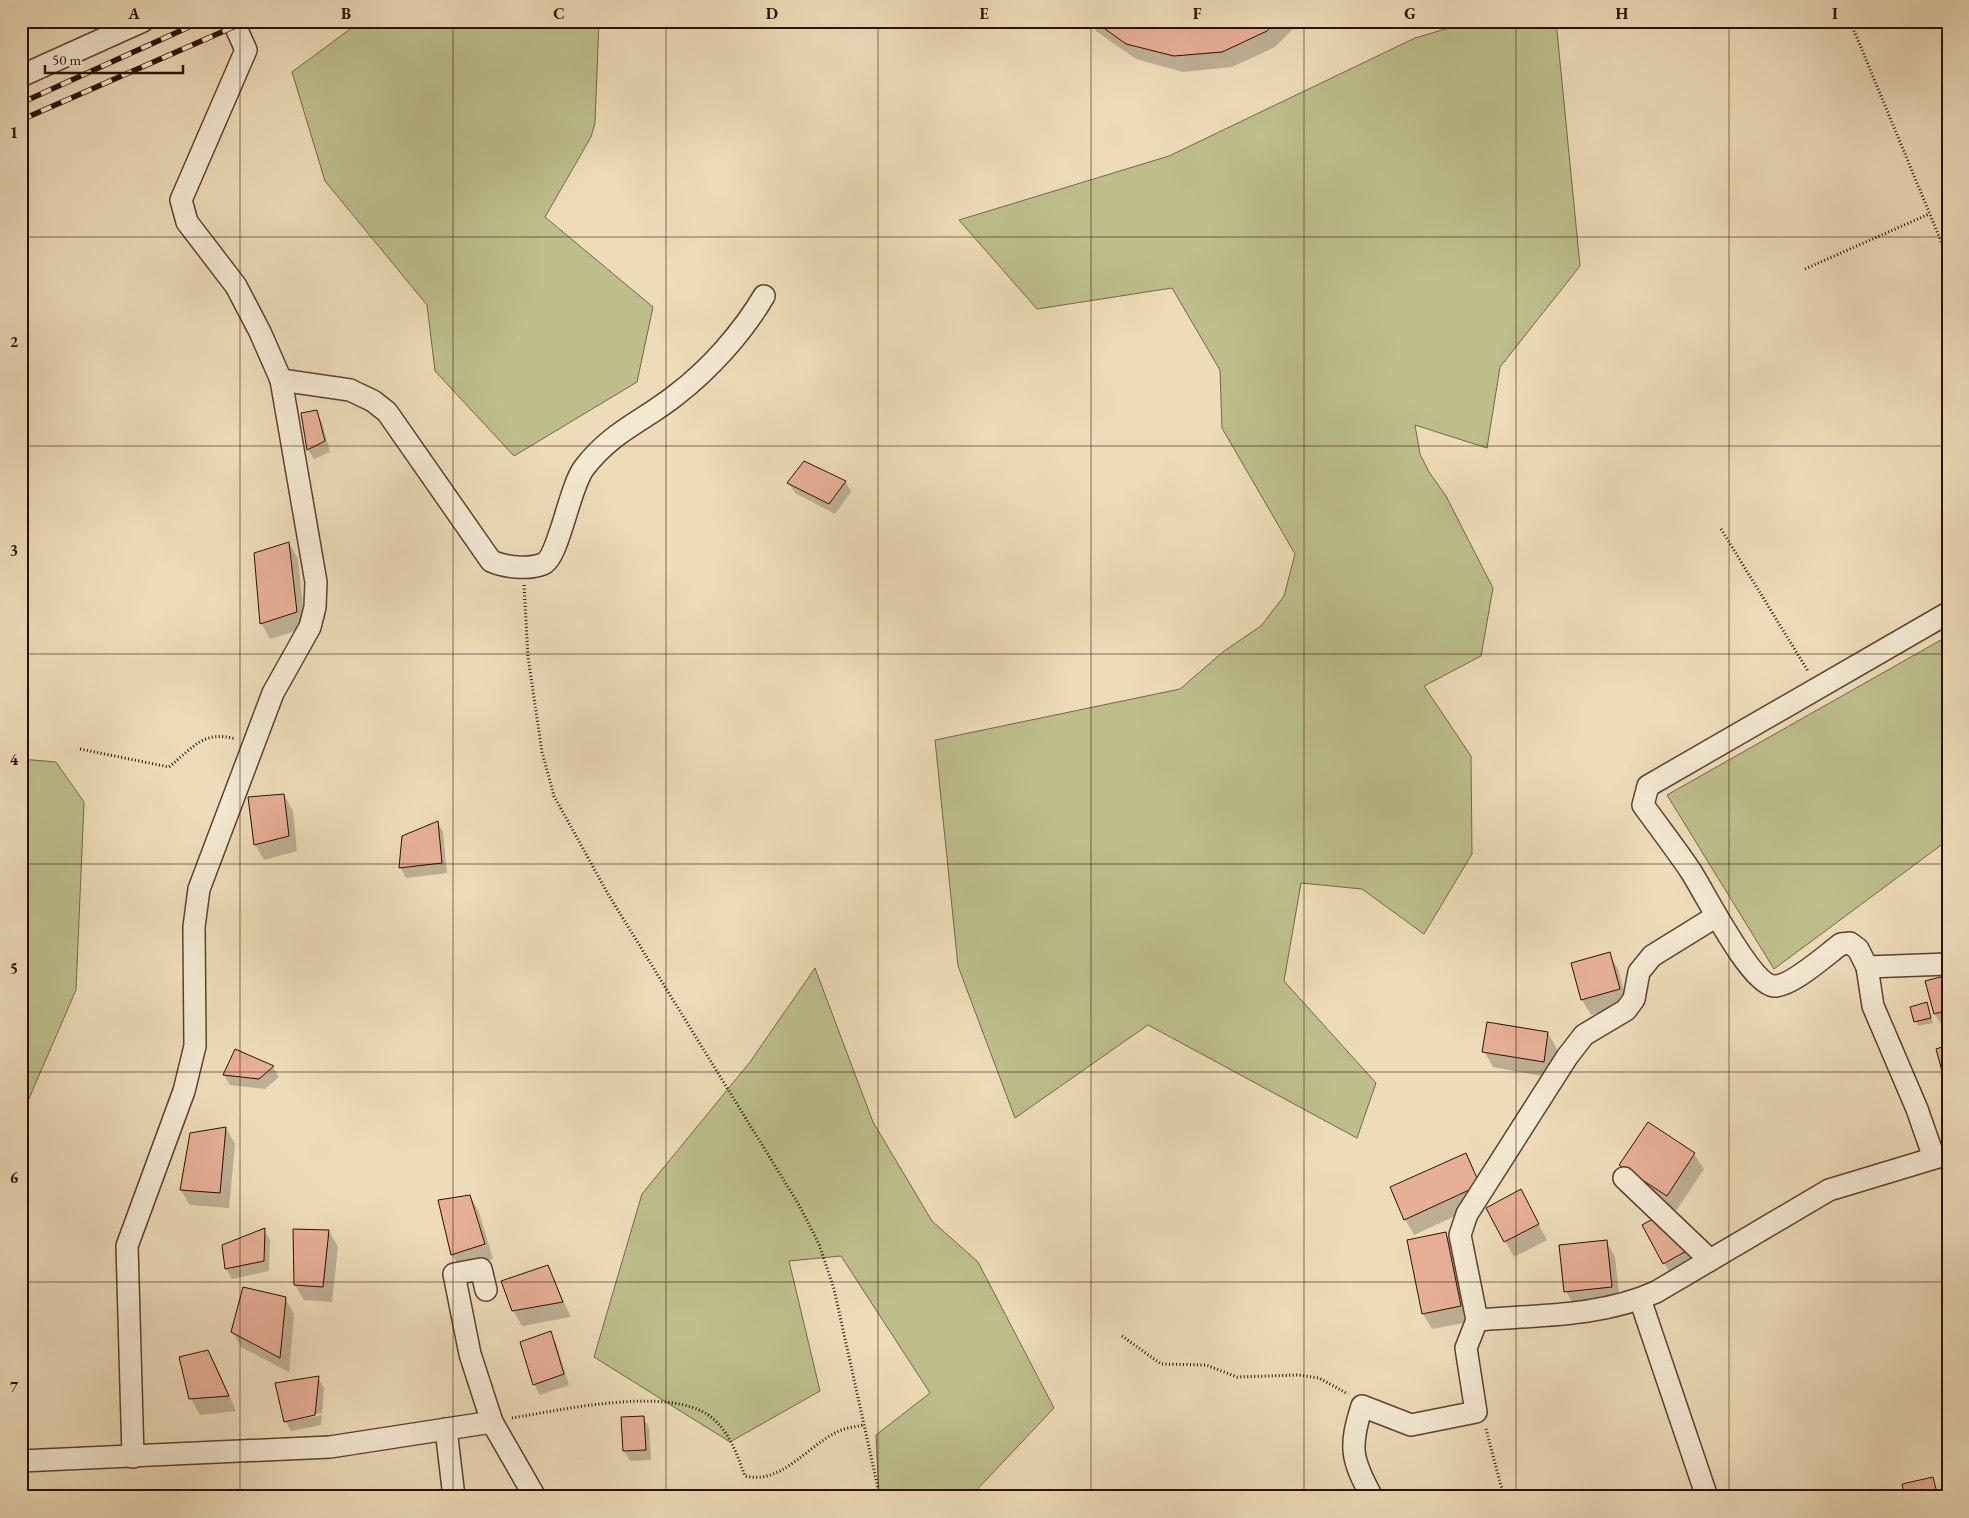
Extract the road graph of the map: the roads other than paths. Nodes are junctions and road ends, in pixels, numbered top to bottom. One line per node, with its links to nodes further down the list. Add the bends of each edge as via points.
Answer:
1 (143, 21): 3 (street)
2 (233, 21): 5 (street, via 246,50 181,200 187,222 236,286)
3 (21, 76)
4 (764, 296): 5 (street, via 720,354 677,395 615,435 583,470 571,494 553,556 543,564 501,566 491,561 405,435 387,412 373,401 350,390)
5 (281, 380): 18 (street, via 316,582 315,607 310,626 273,693 199,889 194,927 195,1046 184,1091 127,1246)
6 (1948, 613): 7 (street, via 1648,786 1644,805 1691,872)
7 (1715, 917): 9 (street, via 1759,978 1772,986 1784,985 1841,944 1850,943 1858,949); 15 (street, via 1652,956 1639,972 1634,999 1626,1010 1584,1035 1467,1214 1460,1235)
8 (1948, 964): 9 (street)
9 (1866, 967): 10 (street, via 1873,1006)
10 (1941, 1156): 12 (street, via 1829,1190)
11 (1624, 1178): 12 (street)
12 (1710, 1260): 14 (street)
13 (486, 1290): 16 (street, via 481,1269 454,1274 470,1354)
14 (1640, 1299): 15 (street, via 1609,1308); 23 (street)
15 (1477, 1320): 22 (street, via 1466,1348 1476,1412 1411,1425 1362,1406 1353,1434 1355,1463)
16 (492, 1422): 17 (street); 21 (street)
17 (446, 1429): 18 (street, via 330,1447); 20 (street)
18 (133, 1457): 19 (street)
19 (21, 1461)
20 (454, 1497)
21 (535, 1497)
22 (1372, 1497)
23 (1707, 1497)

